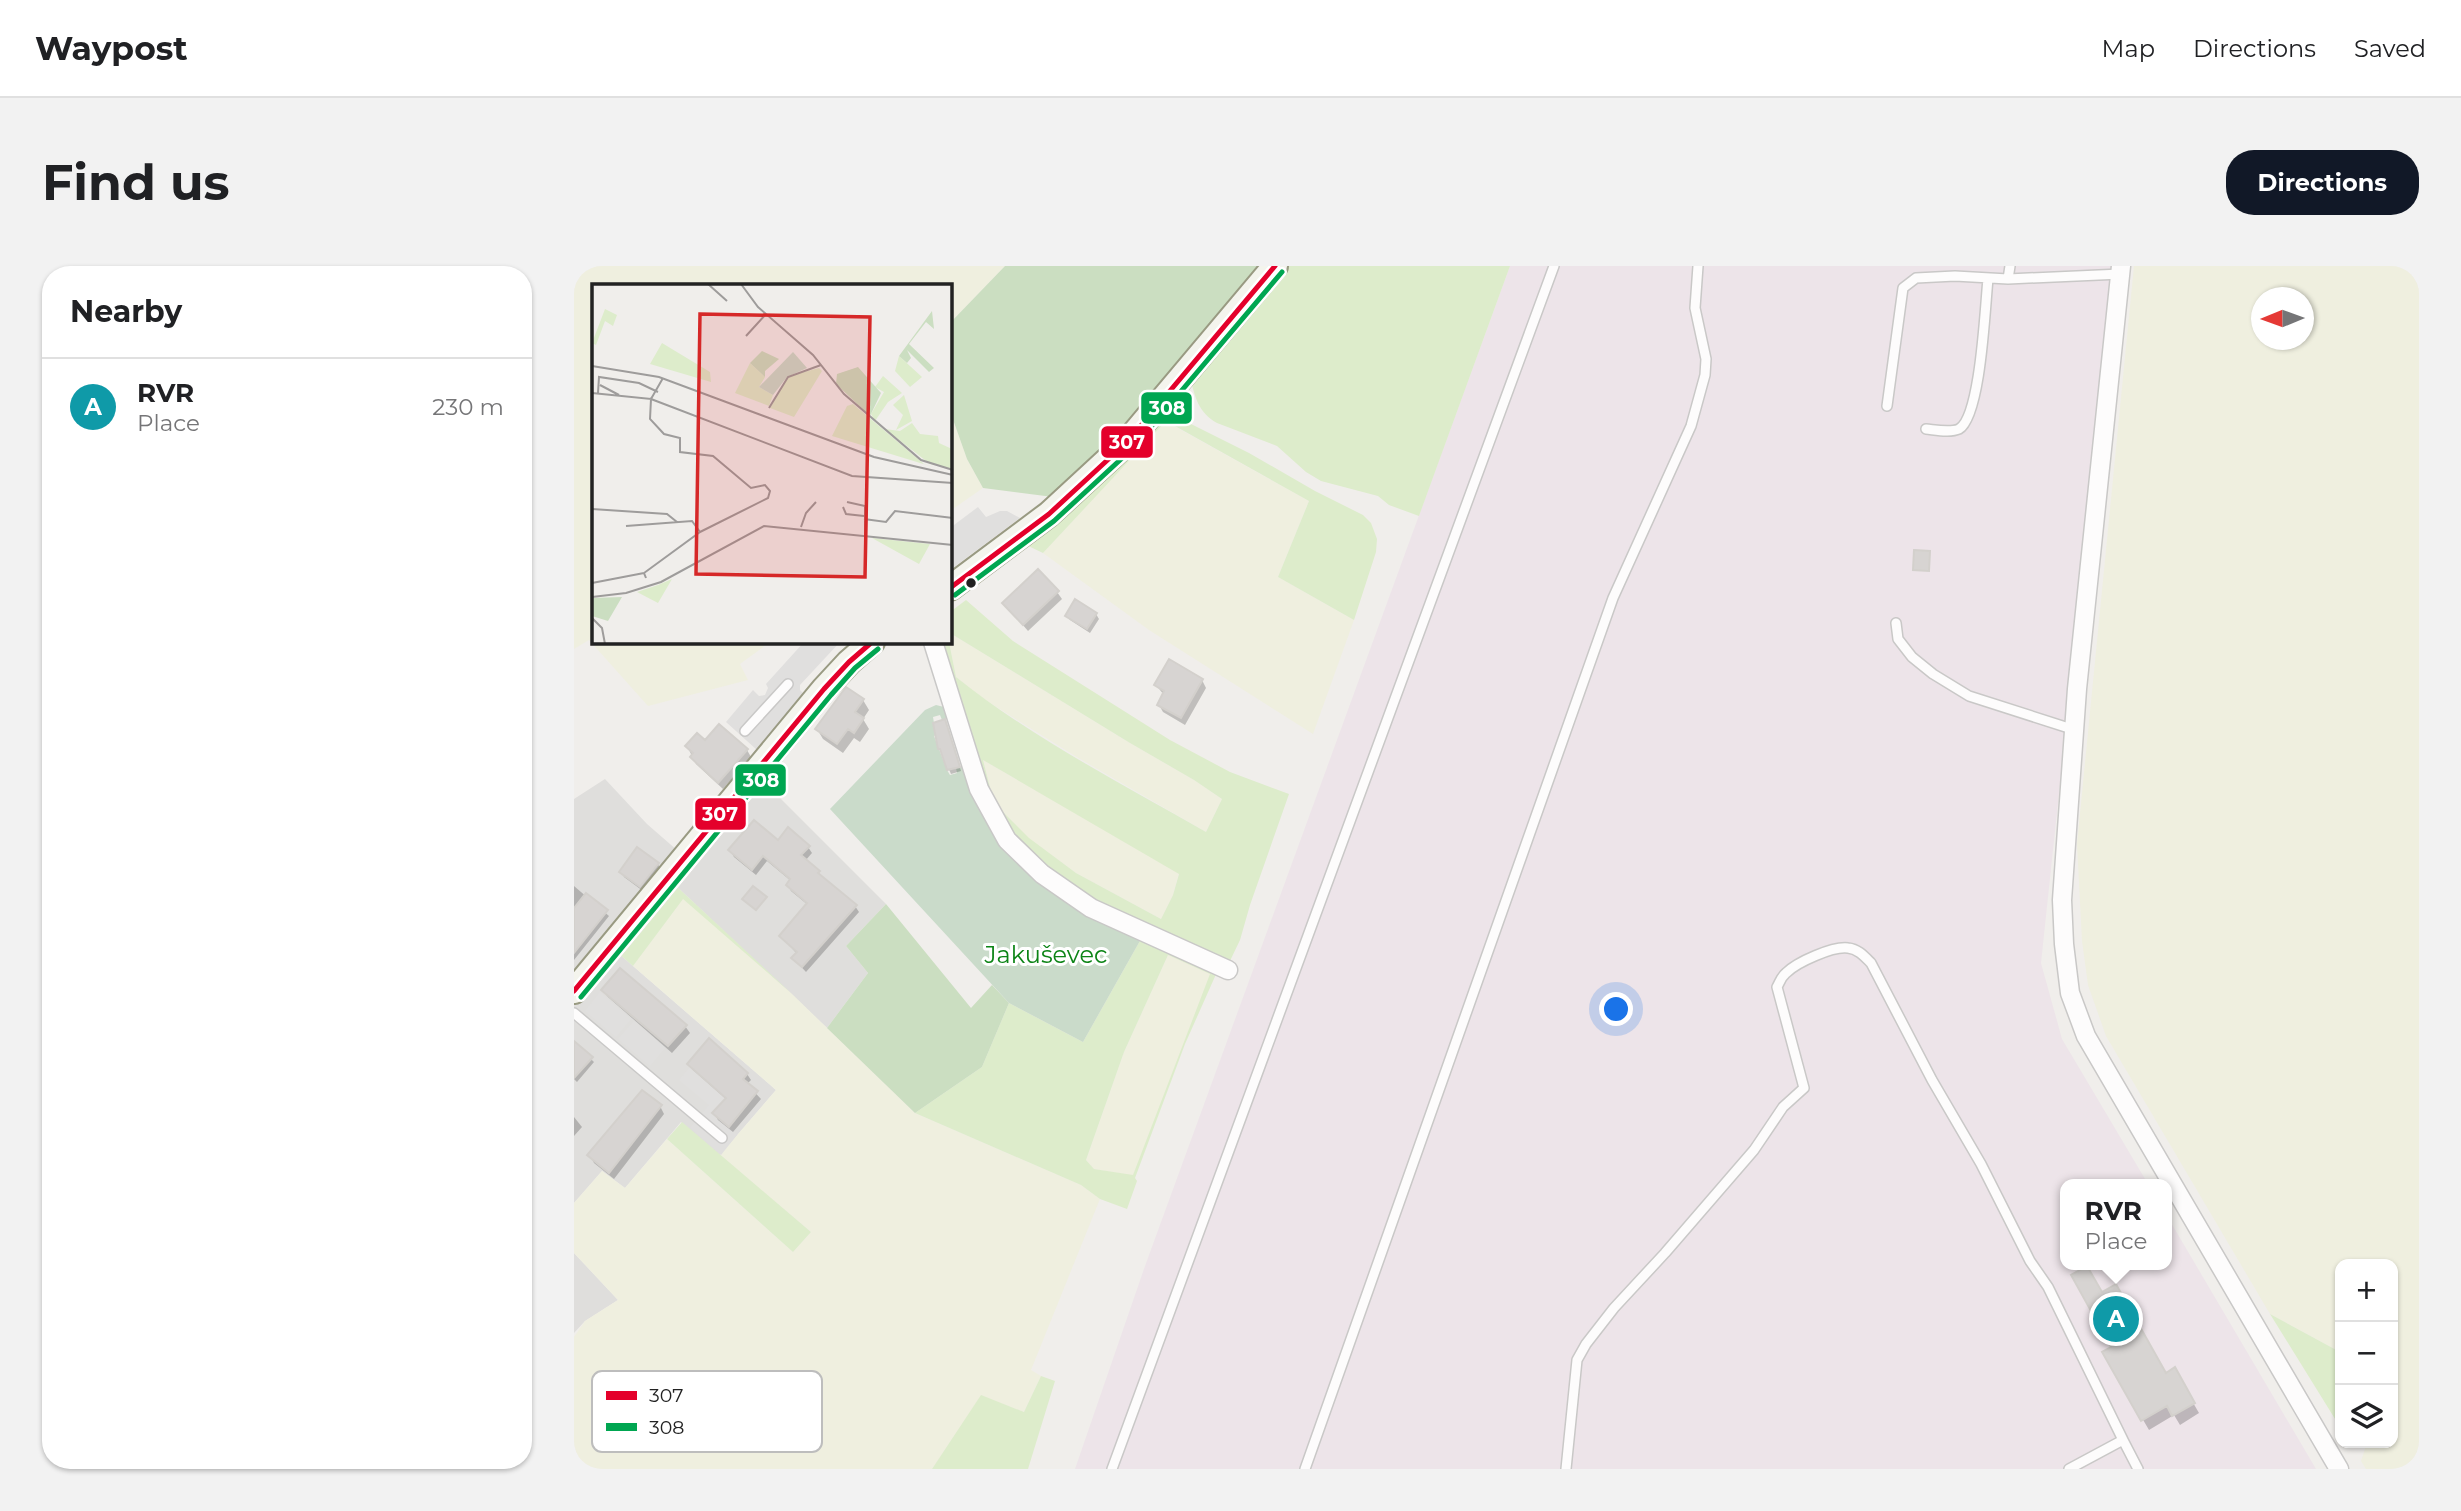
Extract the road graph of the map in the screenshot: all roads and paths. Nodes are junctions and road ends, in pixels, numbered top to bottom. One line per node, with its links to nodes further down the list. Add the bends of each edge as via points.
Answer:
1 (1275, 266): 11 (main road, via 1126,442 1049,514)
2 (1554, 266): 25 (lane)
3 (1698, 266): 26 (lane, via 1695,308 1706,359 1691,426 1613,598)
4 (2010, 266): 8 (lane)
5 (2121, 270): 8 (lane); 16 (street)
6 (1956, 271): 7 (lane); 9 (lane, via 1916,278 1903,288)
7 (1988, 279): 8 (lane); 10 (lane, via 1971,412 1956,430)
8 (2008, 279)
9 (1887, 406)
10 (1926, 429)
11 (952, 587)
12 (1896, 623): 16 (lane, via 1898,639 1912,657 1969,696)
13 (870, 644): 19 (main road, via 824,690)
14 (934, 644): 18 (street, via 972,779 1007,840 1026,861 1091,908)
15 (788, 684): 17 (lane)
16 (2075, 730): 22 (street, via 2062,901 2070,993 2086,1036)
17 (745, 731)
18 (1228, 970)
19 (574, 991)
20 (574, 1013): 21 (lane)
21 (722, 1138)
22 (2170, 1179)
23 (2172, 1183): 30 (street)
24 (2123, 1440): 27 (lane, via 2048,1287 1871,963 1851,948 1839,948 1791,968 1777,987 1804,1088 1614,1308 1577,1360); 28 (lane); 29 (lane)
25 (1112, 1469)
26 (1305, 1469)
27 (1566, 1469)
28 (2069, 1469)
29 (2138, 1469)
30 (2339, 1469)

